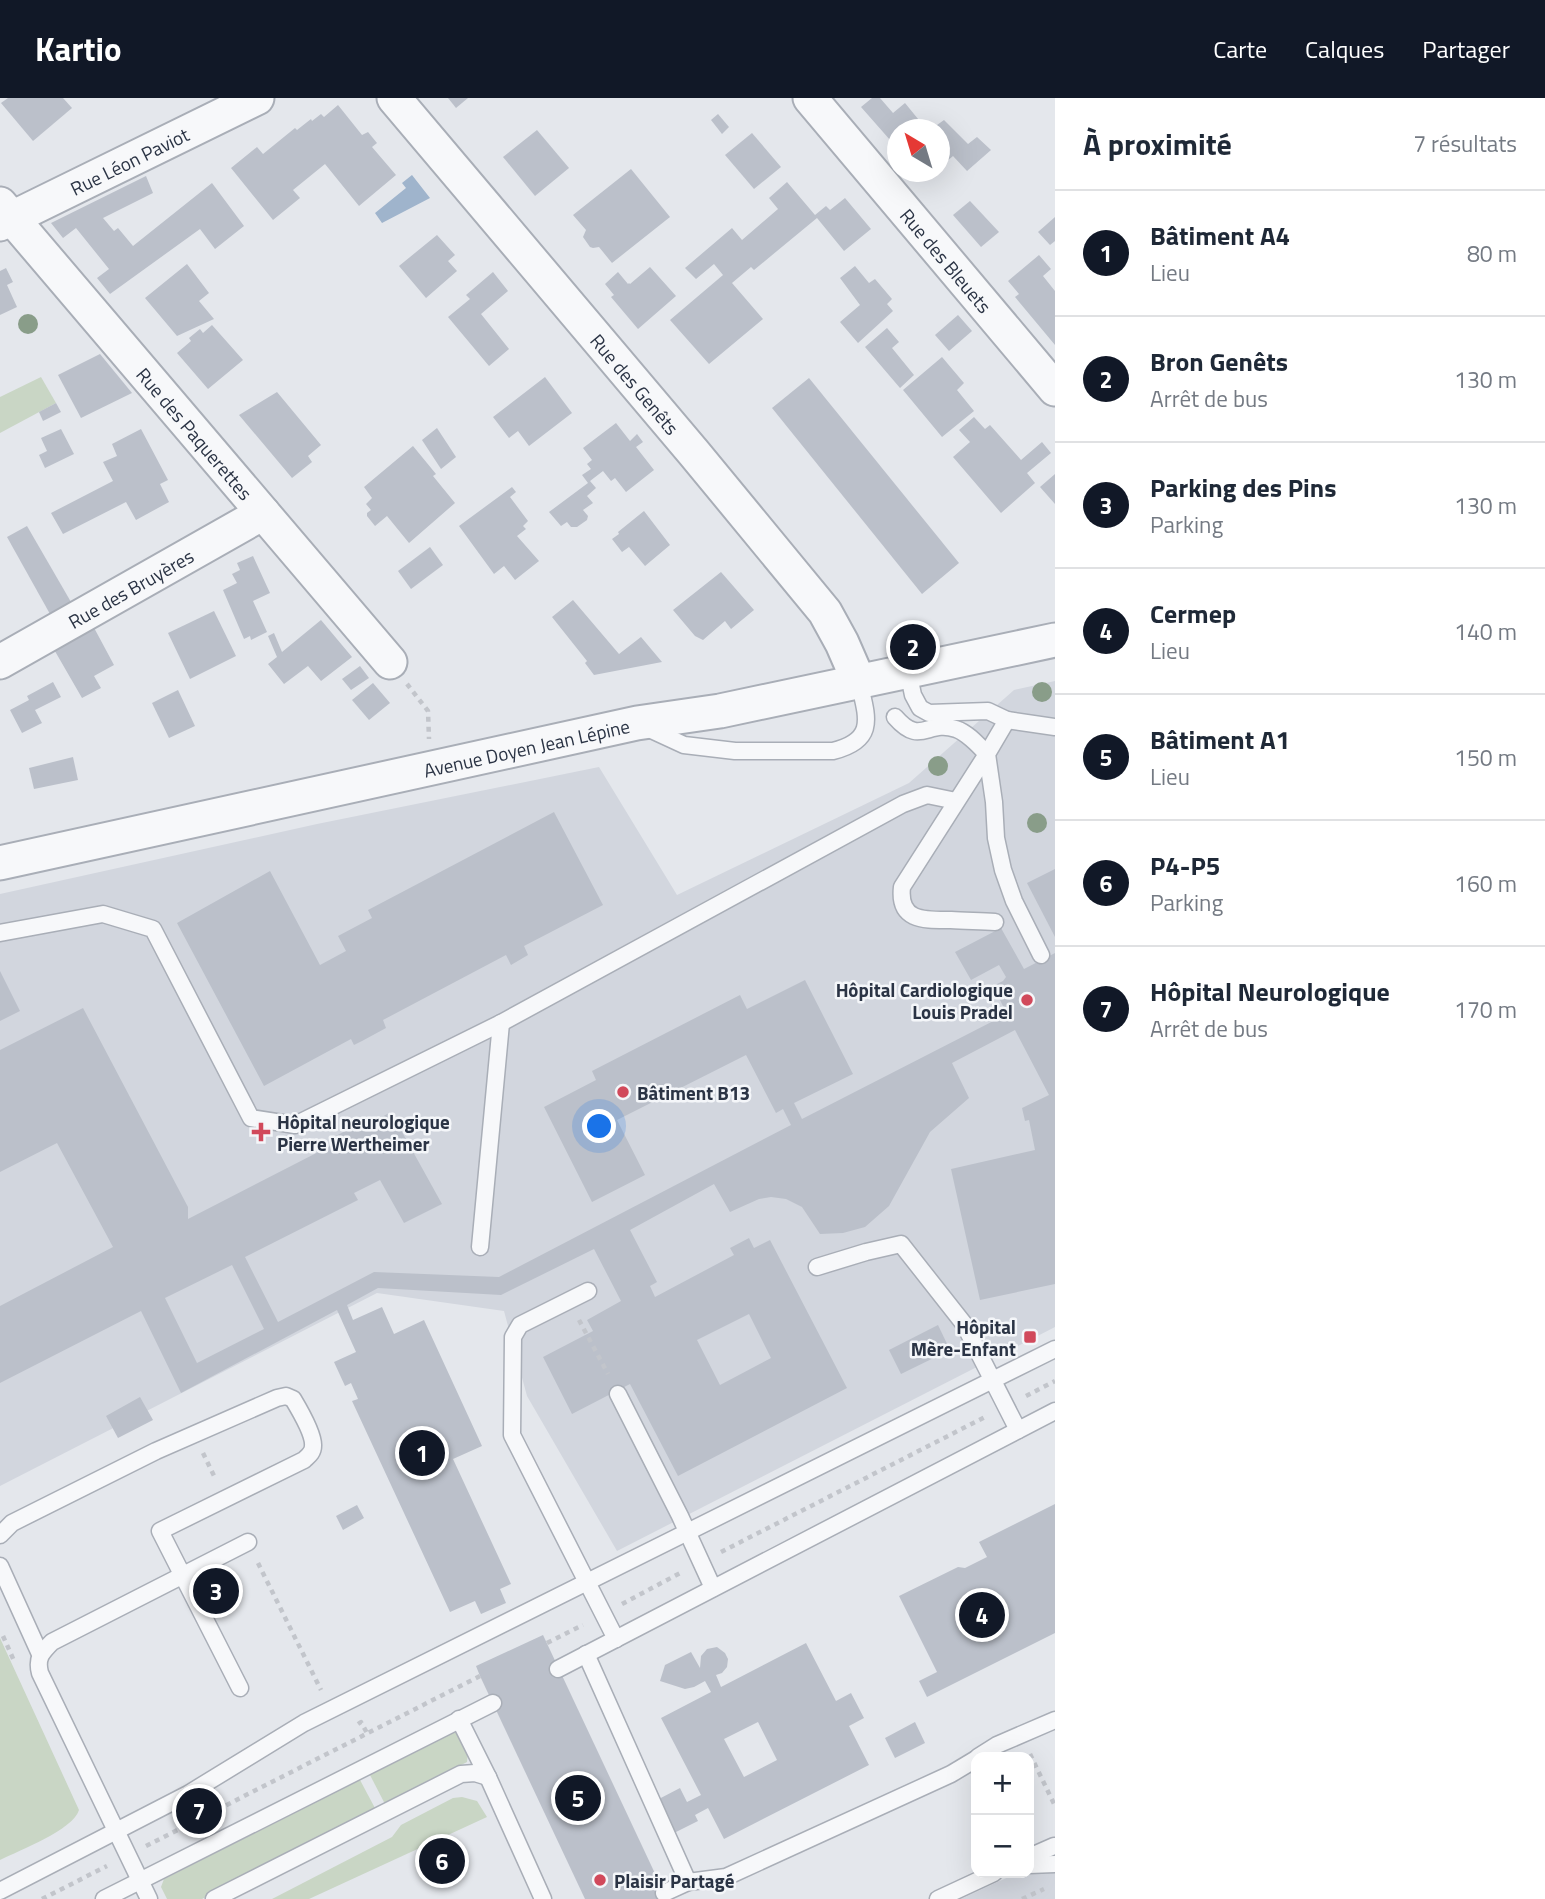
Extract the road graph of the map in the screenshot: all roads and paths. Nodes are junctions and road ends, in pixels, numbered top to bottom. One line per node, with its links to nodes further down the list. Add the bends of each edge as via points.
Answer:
1 (257, 98): 4 (street, Rue Léon Paviot)
2 (394, 98): 11 (street, Rue des Genêts, via 825,612)
3 (810, 98): 5 (street, Rue des Bleuets)
4 (4, 215): 6 (street, Rue des Paquerettes)
5 (1055, 389)
6 (263, 513): 8 (street, Rue des Bruyères); 9 (street, Rue des Paquerettes)
7 (1055, 640): 10 (street, Avenue Doyen Jean Lépine)
8 (0, 662)
9 (390, 662)
10 (908, 671): 11 (street, Avenue Doyen Jean Lépine); 14 (lane, via 913,695 929,713 988,711)
11 (859, 682): 15 (street, Avenue Doyen Jean Lépine); 15 (lane, via 867,720 861,737 833,751 736,751 684,744)
12 (428, 711): 17 (path)
13 (895, 717): 18 (lane, via 913,732 943,726 957,729)
14 (1007, 720): 16 (lane); 18 (lane)
15 (637, 723): 20 (street, Avenue Doyen Jean Lépine)
16 (1055, 727)
17 (430, 749)
18 (987, 754): 19 (lane); 23 (lane, via 1003,870)
19 (956, 801): 21 (lane, via 902,887 903,905 916,918); 24 (lane, via 927,795 903,804)
20 (0, 863)
21 (995, 922)
22 (0, 933): 24 (lane, via 103,914 153,929 251,1118 295,1125)
23 (1041, 955)
24 (501, 1023): 25 (lane)
25 (480, 1247)
26 (817, 1267): 30 (lane, via 901,1244 964,1324)
27 (588, 1291): 28 (lane)
28 (569, 1300): 32 (path); 42 (lane, via 515,1330 512,1435)
29 (1055, 1349): 30 (lane)
30 (993, 1381): 33 (lane); 36 (lane)
31 (1055, 1381): 33 (path)
32 (618, 1394): 36 (lane)
33 (1006, 1406): 35 (lane); 39 (path)
34 (1055, 1411): 35 (lane)
35 (1018, 1430): 43 (lane)
36 (688, 1533): 39 (lane); 42 (lane)
37 (0, 1535): 41 (lane, via 12,1524 180,1440 277,1398 293,1399 312,1438 311,1453 160,1531)
38 (248, 1542): 41 (lane)
39 (701, 1562): 43 (lane); 44 (path)
40 (0, 1566): 47 (lane)
41 (182, 1576): 47 (lane, via 51,1642); 51 (lane)
42 (587, 1583): 44 (lane); 62 (lane, via 304,1723)
43 (713, 1588): 45 (lane)
44 (603, 1615): 45 (lane); 46 (path)
45 (616, 1639): 48 (lane)
46 (547, 1643)
47 (40, 1654): 62 (lane, via 40,1672)
48 (586, 1654): 49 (lane); 70 (lane)
49 (558, 1669)
50 (480, 1676): 56 (path)
51 (240, 1688)
52 (493, 1703): 53 (lane)
53 (459, 1719): 60 (lane); 69 (lane)
54 (1055, 1720): 57 (lane)
55 (357, 1725): 56 (path, via 362,1722)
56 (367, 1733): 64 (path)
57 (1021, 1735): 58 (lane); 61 (path)
58 (987, 1752)
59 (971, 1762): 70 (lane, via 726,1877)
60 (488, 1777): 77 (lane, via 461,1774); 78 (lane)
61 (1055, 1806)
62 (117, 1831): 64 (lane); 72 (lane)
63 (1054, 1846): 65 (lane)
64 (129, 1855): 69 (lane); 74 (path)
65 (1034, 1855)
66 (1055, 1864): 67 (lane)
67 (1034, 1865)
68 (984, 1878): 79 (lane)
69 (140, 1880): 75 (lane); 76 (lane)
70 (688, 1882): 73 (lane)
71 (1055, 1884): 80 (path)
72 (0, 1891)
73 (664, 1893)
74 (42, 1899)
75 (104, 1899)
76 (149, 1899)
77 (214, 1899)
78 (543, 1899)
79 (938, 1899)
80 (1022, 1899)

